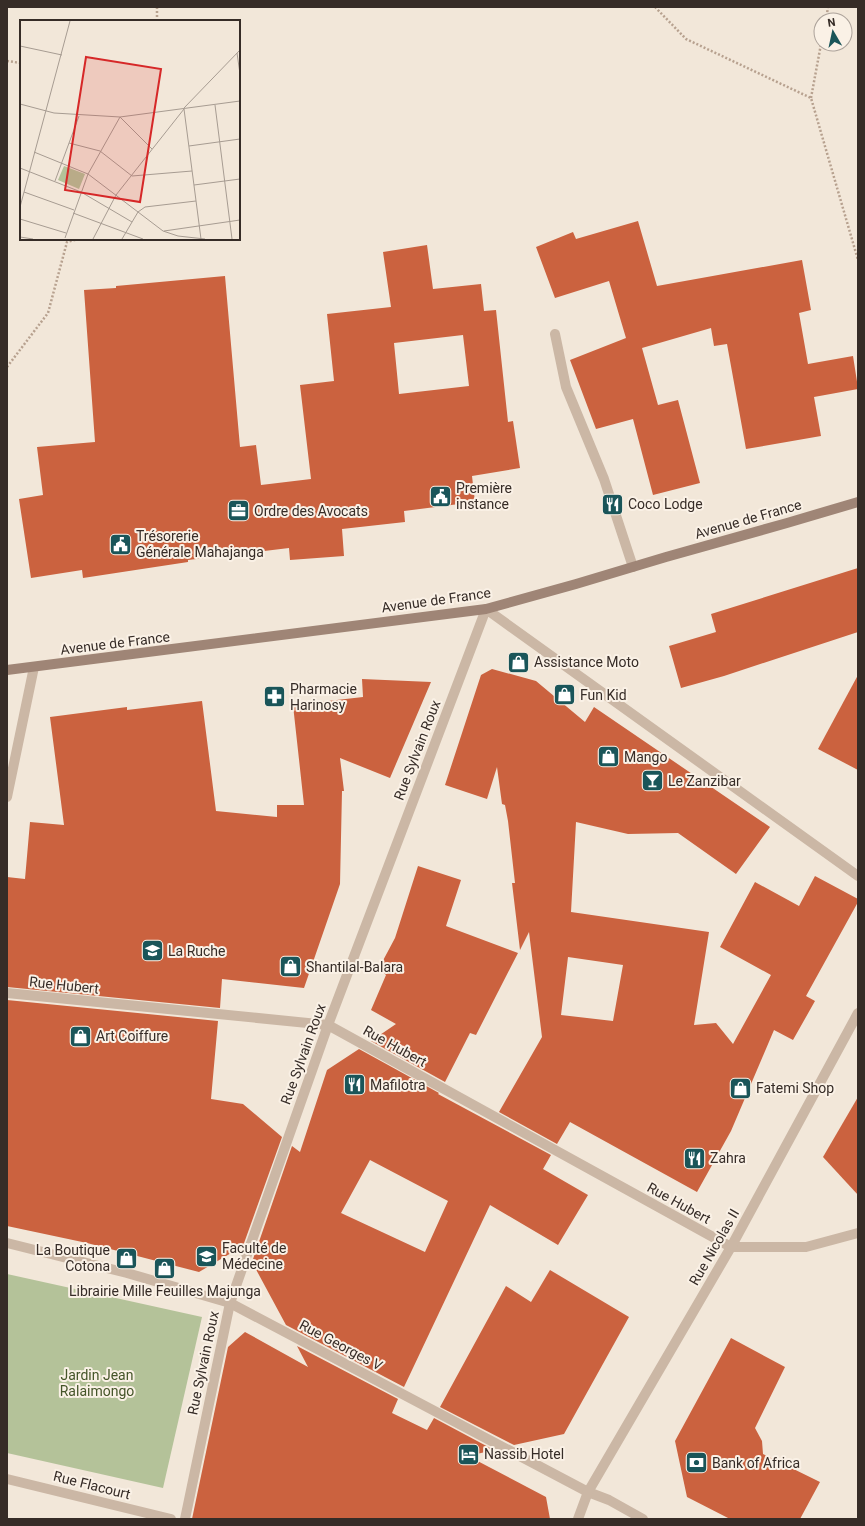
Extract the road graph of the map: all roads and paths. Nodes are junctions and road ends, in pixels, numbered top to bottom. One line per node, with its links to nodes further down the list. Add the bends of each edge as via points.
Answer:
1 (157, 7): 3 (path)
2 (655, 7): 7 (path, via 686,39)
3 (157, 20)
4 (820, 52): 7 (path)
5 (7, 61): 6 (path)
6 (20, 63)
7 (811, 98): 9 (path)
8 (74, 240): 11 (path, via 67,242 48,313)
9 (858, 260)
10 (555, 334): 13 (street, via 566,387 604,479)
11 (7, 367)
12 (858, 502): 13 (main road, Avenue de France)
13 (633, 567): 14 (main road, Avenue de France)
14 (486, 609): 15 (main road, Avenue de France); 18 (street); 21 (street, Rue Sylvain Roux)
15 (34, 667): 16 (main road, Avenue de France); 17 (street)
16 (7, 670)
17 (7, 797)
18 (858, 876)
19 (7, 993): 21 (street, Rue Hubert)
20 (858, 1013): 24 (street, Rue Nicolas II)
21 (328, 1025): 24 (street, Rue Hubert); 25 (street, Rue Sylvain Roux)
22 (858, 1233): 24 (street, via 806,1247)
23 (7, 1243): 25 (street, Rue Georges V, via 127,1273)
24 (731, 1247): 27 (street, Rue Nicolas II)
25 (230, 1303): 27 (street, Rue Georges V); 29 (street, Rue Sylvain Roux)
26 (7, 1479): 28 (street, Rue Flacourt)
27 (588, 1492): 30 (street, Rue Nicolas II); 31 (street, Rue Georges V, via 609,1500)
28 (171, 1519)
29 (186, 1519)
30 (578, 1519)
31 (643, 1519)

